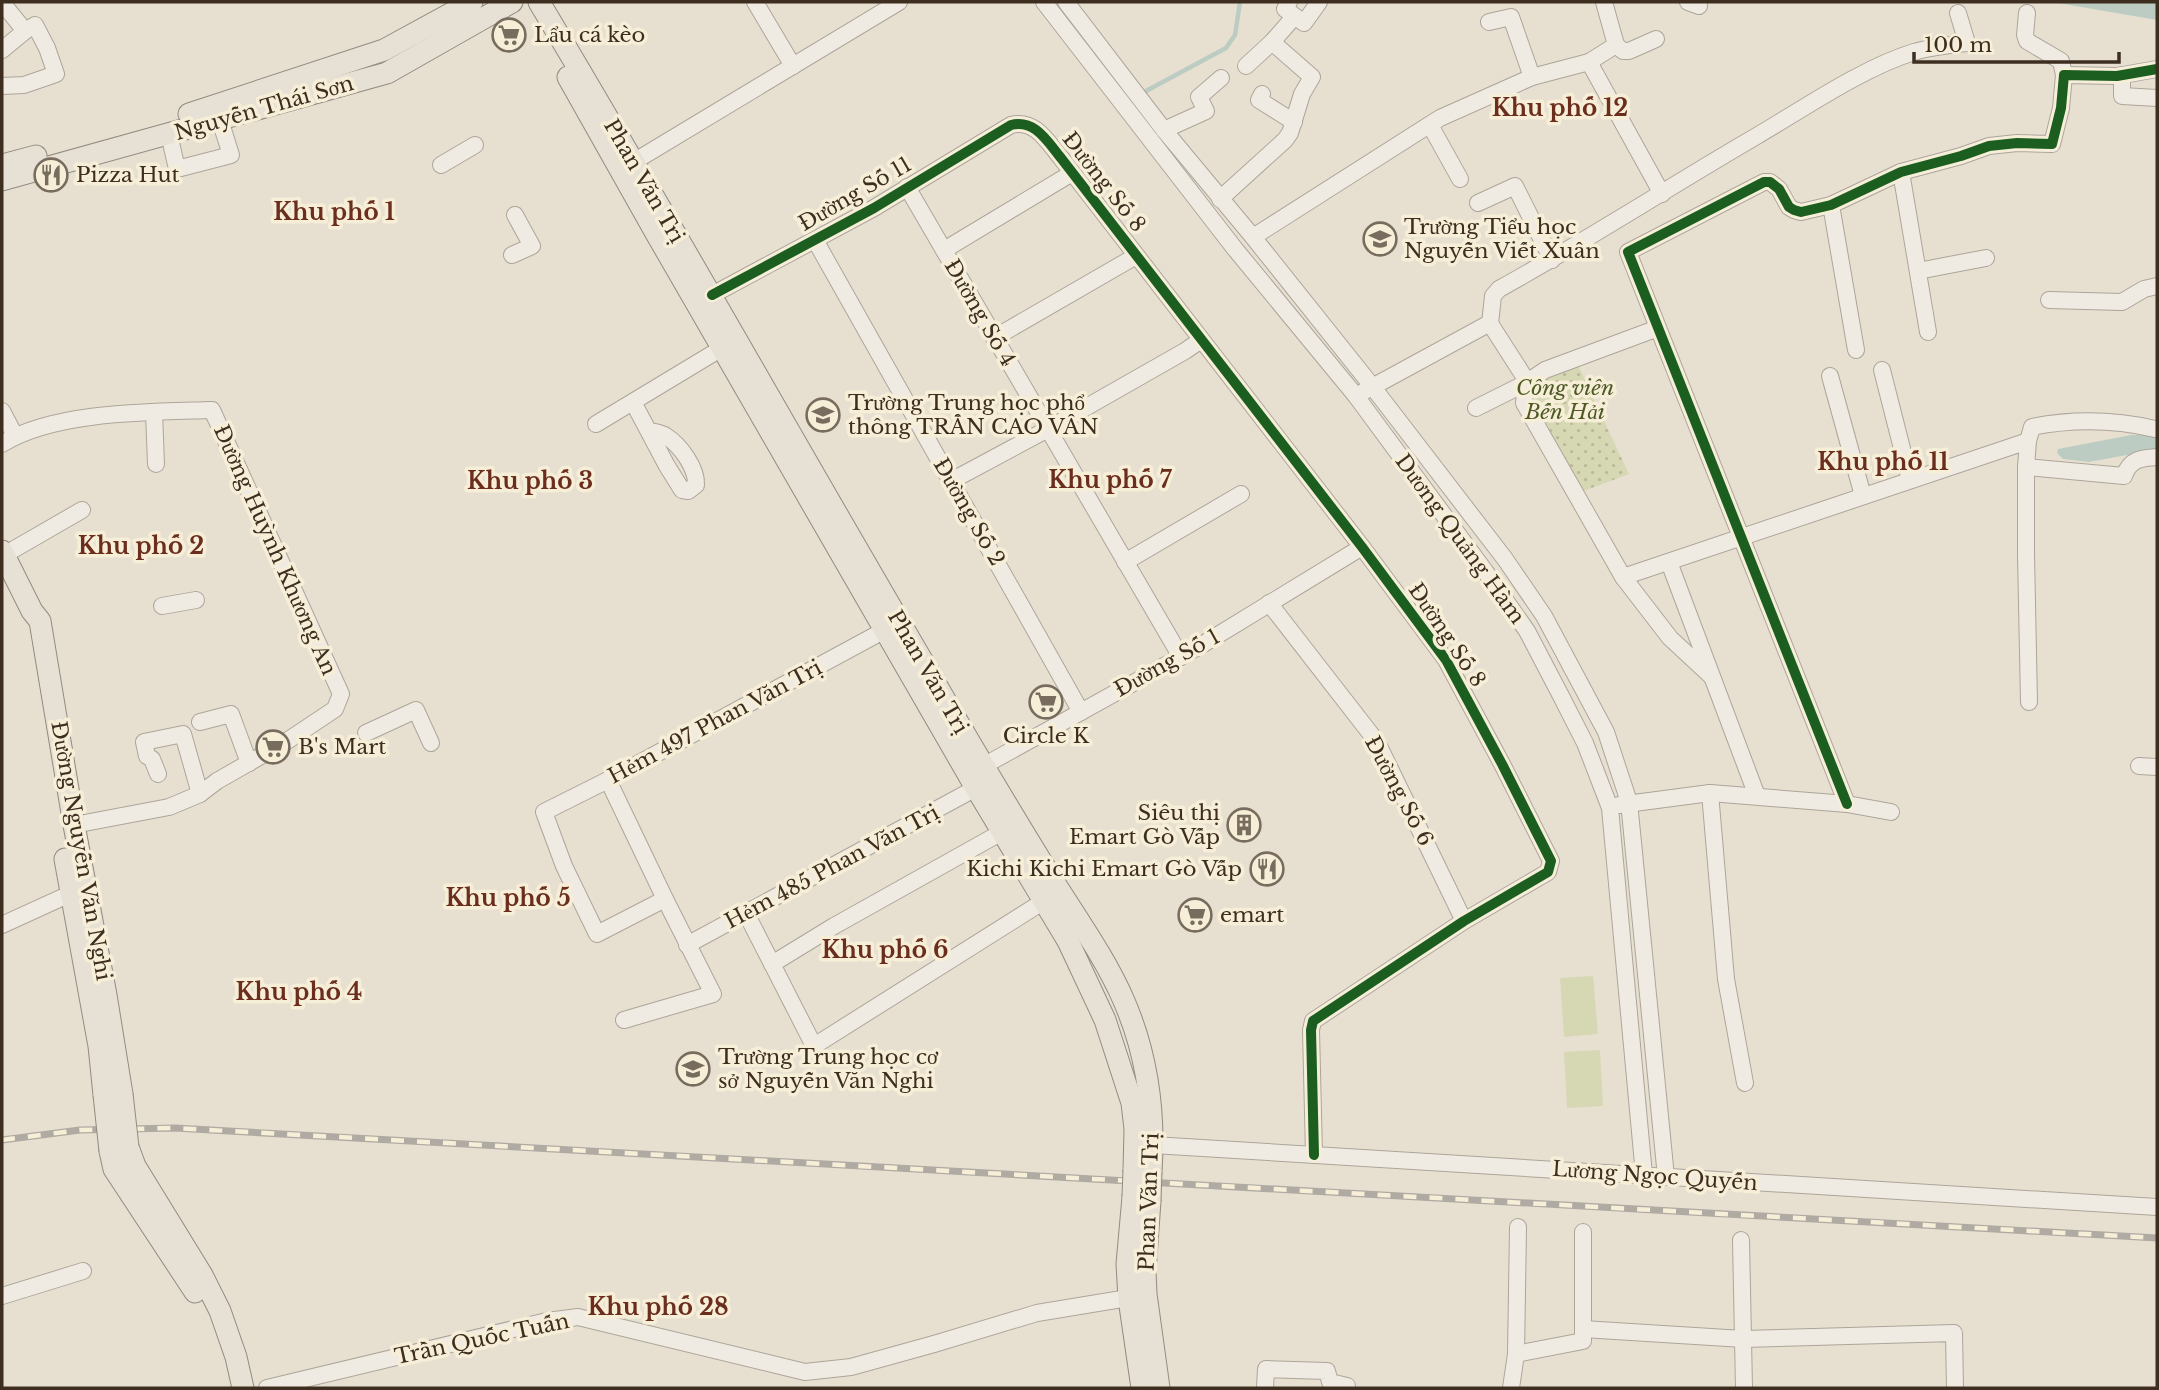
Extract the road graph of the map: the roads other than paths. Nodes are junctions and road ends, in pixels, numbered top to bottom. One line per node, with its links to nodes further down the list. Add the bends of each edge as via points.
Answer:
1 (472, 2): 38 (main road, Nguyễn Thái Sơn, via 384,50)
2 (512, 2): 32 (main road, Nguyễn Thái Sơn, via 387,73)
3 (525, 2): 53 (main road, Phan Văn Trị)
4 (539, 2): 40 (main road, Phan Văn Trị)
5 (755, 2): 22 (street)
6 (1044, 2): 76 (street, Dương Quảng Hàm, via 1235,249)
7 (1066, 2): 36 (street, Dương Quảng Hàm)
8 (1319, 2): 12 (street, via 1306,23)
9 (1604, 2): 19 (street)
10 (894, 3): 22 (street)
11 (4, 5): 16 (street)
12 (1292, 9): 18 (street)
13 (1958, 13): 48 (street, via 1967,43 1916,51 1841,86)
14 (2027, 13): 25 (street, via 2027,41 2061,61)
15 (1489, 22): 27 (street, via 1511,17)
16 (25, 31): 20 (street); 29 (street, via 35,25 56,74 24,85)
17 (1656, 38): 19 (street, via 1629,51)
18 (1272, 42): 23 (street); 33 (street, via 1312,77)
19 (1616, 45): 21 (street)
20 (2, 50)
21 (1589, 62): 27 (street); 48 (street)
22 (793, 66): 40 (street)
23 (1246, 66)
24 (2157, 69): 26 (street)
25 (2064, 75): 26 (street); 43 (street, via 2052,144 1989,146)
26 (2122, 75): 31 (street, via 2122,96)
27 (1532, 77): 35 (street)
28 (1221, 78): 36 (street, via 1199,97 1206,111)
29 (2, 86)
30 (1262, 94): 33 (street, via 1259,100)
31 (2157, 98)
32 (220, 120): 37 (main road, Nguyễn Thái Sơn); 37 (street, via 231,155 177,169)
33 (1294, 122): 49 (street, via 1284,140)
34 (1017, 124): 44 (street, Đường Số 8, via 1031,125 1044,136); 47 (street, Đường Số 11)
35 (1430, 125): 45 (street); 54 (street)
36 (1164, 130): 49 (street, Dương Quảng Hàm)
37 (169, 134): 38 (main road, Nguyễn Thái Sơn)
38 (125, 139): 41 (main road, Nguyễn Thái Sơn); 46 (main road, Nguyễn Thái Sơn)
39 (475, 145): 42 (street)
40 (635, 161): 53 (main road, Phan Văn Trị)
41 (2, 165)
42 (441, 165)
43 (1901, 172): 51 (street); 61 (street)
44 (1072, 173): 56 (street); 58 (street, Đường Số 8)
45 (1460, 179)
46 (2, 180)
47 (907, 187): 55 (street, Đường Số 11); 56 (street, Đường Số 4)
48 (1662, 194): 60 (street)
49 (1220, 199): 54 (street, Dương Quảng Hàm)
50 (1478, 202): 60 (street, via 1515,186)
51 (1831, 205): 66 (street, via 1794,210 1779,189 1764,182 1628,253); 71 (street)
52 (515, 215): 57 (street, via 532,246)
53 (666, 236): 63 (main road, Phan Văn Trị)
54 (1252, 237): 75 (street, Dương Quảng Hàm)
55 (816, 240): 63 (street, Đường Số 11); 92 (street, Đường Số 2)
56 (944, 250): 68 (street, Đường Số 4)
57 (512, 255)
58 (1136, 256): 68 (street); 69 (street, Đường Số 8)
59 (1986, 258): 61 (street)
60 (1552, 260): 65 (street, via 1495,292)
61 (1918, 271): 67 (street)
62 (2157, 286): 64 (street, via 2122,302)
63 (704, 299): 70 (main road, Phan Văn Trị); 88 (main road, Phan Văn Trị)
64 (2049, 300)
65 (1490, 324): 74 (street); 75 (street)
66 (1658, 328): 74 (street, via 1545,370); 96 (street)
67 (1928, 332)
68 (994, 338): 82 (street, Đường Số 4)
69 (1201, 340): 82 (street); 97 (street, Đường Số 8)
70 (722, 348): 77 (street); 88 (main road, Phan Văn Trị)
71 (1856, 350)
72 (1882, 370): 91 (street)
73 (1830, 376): 94 (street)
74 (1526, 383): 78 (street); 101 (street, via 1524,404)
75 (1372, 386): 76 (street); 124 (street, Dương Quảng Hàm, via 1544,616 1606,732)
76 (1356, 396): 126 (street, Dương Quảng Hàm, via 1527,631 1585,743)
77 (633, 402): 81 (street); 84 (street)
78 (1476, 408)
79 (2, 411): 85 (street)
80 (154, 412): 85 (street, Đường Huỳnh Khương An, via 59,423); 89 (street); 115 (street, Đường Huỳnh Khương An, via 212,410 341,694 335,709)
81 (596, 424)
82 (1048, 429): 92 (street); 99 (street, Đường Số 4)
83 (2155, 429): 86 (street, via 2078,422 2036,426)
84 (649, 431)
85 (9, 440)
86 (2028, 441): 90 (street); 91 (street)
87 (2157, 457): 90 (street, via 2139,458 2124,476)
88 (795, 458): 106 (main road, Phan Văn Trị); 111 (main road, Phan Văn Trị)
89 (156, 464)
90 (2026, 467): 109 (street)
91 (1910, 480): 94 (street)
92 (951, 481): 110 (street, Đường Số 2)
93 (1241, 494): 99 (street)
94 (1863, 496): 96 (street)
95 (82, 510): 98 (street)
96 (1742, 537): 100 (street); 125 (street)
97 (1362, 547): 103 (street, Đường Số 1); 134 (street, Đường Số 8, via 1447,660 1551,861 1548,872)
98 (3, 553): 105 (main road, Đường Nguyễn Văn Nghi)
99 (1125, 562): 107 (street, Đường Số 4)
100 (1669, 562): 101 (street); 108 (street)
101 (1623, 577): 108 (street, via 1670,638)
102 (196, 600): 104 (street)
103 (1269, 603): 107 (street, Đường Số 1); 134 (street, Đường Số 6, via 1377,742)
104 (162, 606)
105 (32, 611): 128 (main road, Đường Nguyễn Văn Nghi, via 40,621 49,666); 130 (main road, Đường Nguyễn Văn Nghi, via 61,834)
106 (885, 629): 111 (main road, Phan Văn Trị); 120 (street, Hẻm 497 Phan Văn Trị)
107 (1181, 657): 110 (street, Đường Số 1)
108 (1712, 677): 123 (street)
109 (2029, 702)
110 (1081, 712): 119 (street, Đường Số 1)
111 (945, 717): 119 (main road, Phan Văn Trị)
112 (200, 722): 115 (street, via 231,714)
113 (366, 733): 114 (street, via 416,710)
114 (431, 743)
115 (249, 762): 122 (street)
116 (2139, 766): 117 (street)
117 (2157, 767)
118 (158, 774): 122 (street, via 144,742 183,734)
119 (976, 776): 129 (main road, Phan Văn Trị); 131 (main road, Phan Văn Trị); 133 (street, Hẻm 485 Phan Văn Trị)
120 (608, 780): 132 (street); 132 (street, Hẻm 497 Phan Văn Trị, via 544,811 564,866 597,934)
121 (1710, 793): 123 (street); 124 (street); 141 (street, via 1726,979)
122 (200, 794): 128 (street, via 169,807)
123 (1758, 796): 125 (street)
124 (1629, 802): 126 (street); 147 (street, Dương Quảng Hàm)
125 (1847, 804): 127 (street)
126 (1610, 808): 146 (street, Dương Quảng Hàm)
127 (1891, 812)
128 (74, 825): 130 (main road, Đường Nguyễn Văn Nghi)
129 (1002, 832): 131 (main road, Phan Văn Trị); 137 (street)
130 (79, 890): 135 (street); 143 (main road, Đường Nguyễn Văn Nghi, bridge, via 106,995)
131 (1052, 896): 137 (street, via 814,1046); 138 (main road, Phan Văn Trị); 139 (main road, Phan Văn Trị)
132 (665, 900): 136 (street)
133 (746, 913): 136 (street, Hẻm 485 Phan Văn Trị); 137 (street)
134 (1465, 921): 144 (street, Đường Số 8, via 1313,1021)
135 (2, 925)
136 (687, 945): 140 (street, via 713,994)
137 (772, 964)
138 (1106, 968): 139 (main road); 142 (main road, Phan Văn Trị, via 1124,1001 1138,1045 1151,1103)
139 (1086, 979): 145 (main road, Phan Văn Trị, via 1105,1020 1132,1103)
140 (624, 1020)
141 (1745, 1083)
142 (1153, 1145): 144 (street, Lương Ngọc Quyến); 145 (main road, Phan Văn Trị)
143 (119, 1149): 159 (main road, via 114,1169 188,1279 208,1317); 160 (main road, via 135,1166 202,1275 220,1311)
144 (1314, 1155): 146 (street, Lương Ngọc Quyến)
145 (1143, 1171): 154 (main road, Phan Văn Trị, bridge, via 1142,1199 1127,1264)
146 (1644, 1175): 147 (street, Lương Ngọc Quyến)
147 (1666, 1177): 148 (street, Lương Ngọc Quyến)
148 (2157, 1207)
149 (1518, 1227): 157 (street)
150 (1583, 1232): 155 (street)
151 (1741, 1240): 156 (street)
152 (83, 1271): 153 (street)
153 (2, 1296)
154 (1137, 1297): 158 (street, Trần Quốc Tuấn, via 1037,1313); 162 (main road, Phan Văn Trị); 163 (main road, Phan Văn Trị)
155 (1583, 1329): 156 (street); 157 (street, via 1583,1341)
156 (1743, 1339): 167 (street); 168 (street, via 1954,1333)
157 (1516, 1354): 166 (street)
158 (805, 1380): 161 (street, Trần Quốc Tuấn, via 578,1317)
159 (230, 1388)
160 (243, 1388)
161 (267, 1388)
162 (1142, 1388)
163 (1159, 1388)
164 (1265, 1388): 165 (street, via 1266,1369 1327,1371 1330,1382)
165 (1347, 1388)
166 (1511, 1388)
167 (1744, 1388)
168 (1955, 1388)

